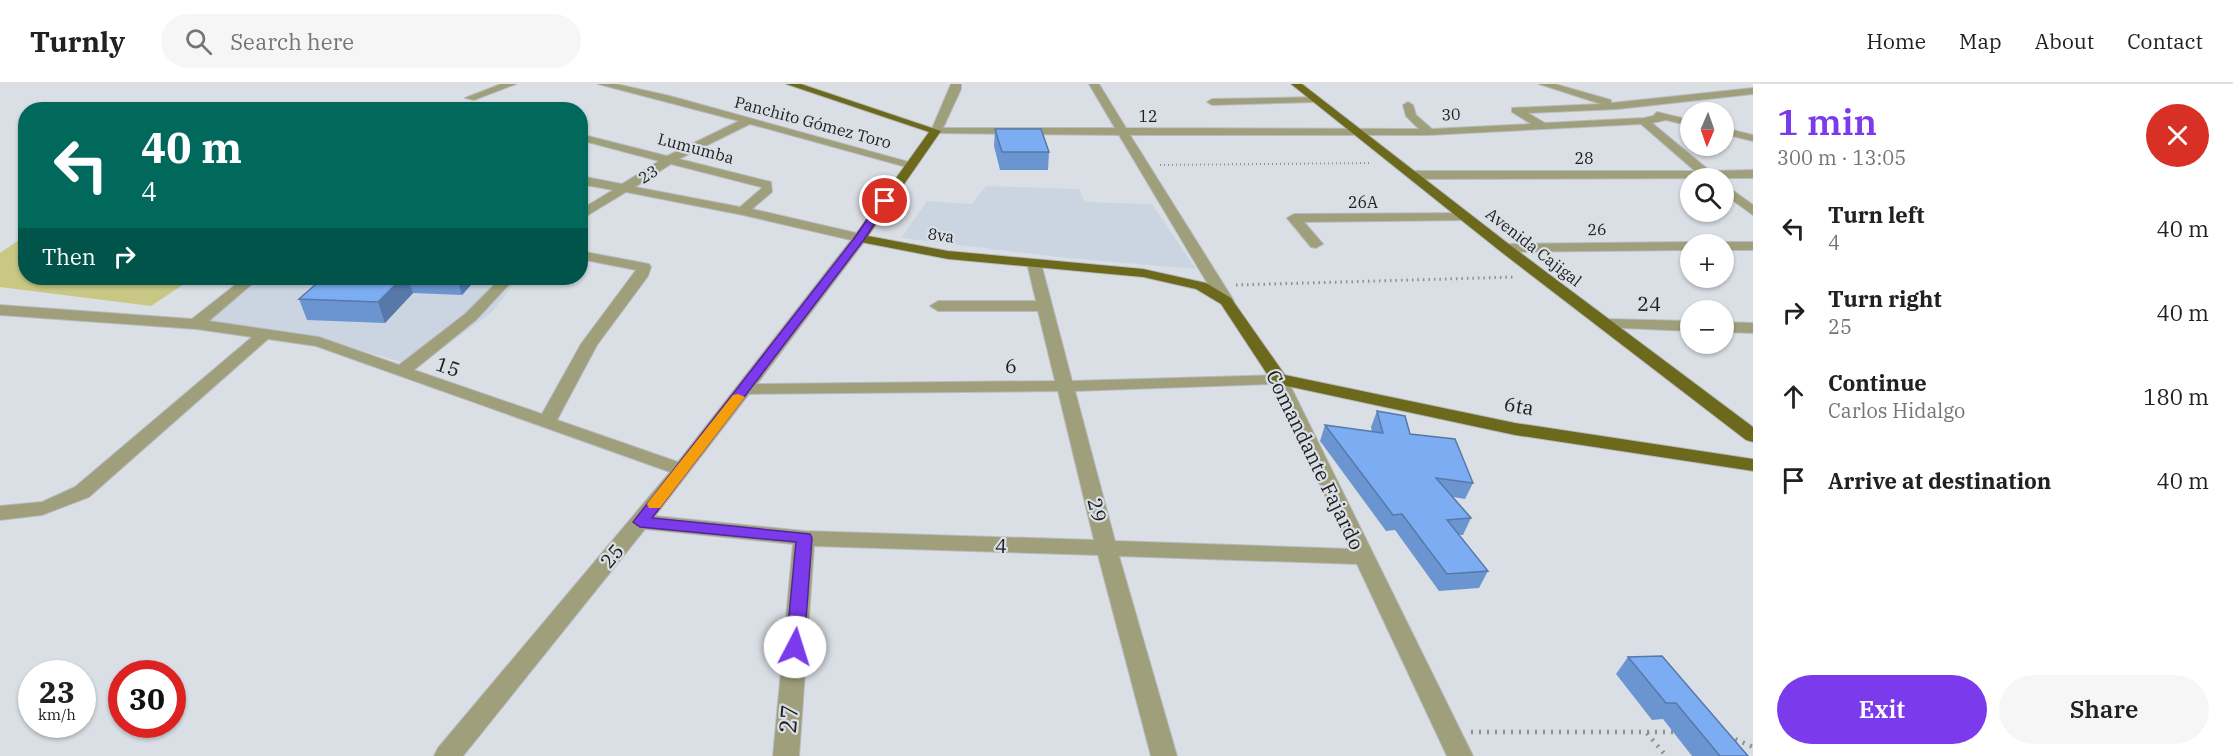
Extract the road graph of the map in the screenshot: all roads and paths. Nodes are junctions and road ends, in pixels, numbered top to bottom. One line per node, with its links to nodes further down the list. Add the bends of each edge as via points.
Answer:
1 (469, 84): 12 (street)
2 (511, 84): 12 (street)
3 (603, 84): 19 (street, Panchito Gómez Toro)
4 (791, 84): 23 (main road)
5 (956, 84): 23 (street)
6 (1094, 84): 26 (street, Comandante Fajardo)
7 (1296, 84): 13 (main road, Avenida Cajigal)
8 (1544, 84): 17 (street, via 1593,92)
9 (1696, 87): 11 (street)
10 (1753, 91): 11 (street)
11 (1715, 94): 17 (street)
12 (470, 98): 14 (street)
13 (1315, 99): 15 (street); 24 (main road, Avenida Cajigal)
14 (470, 102)
15 (1212, 102)
16 (1407, 105): 25 (street, via 1411,116)
17 (1618, 106): 18 (street); 22 (street, via 1516,110)
18 (1667, 117): 20 (street); 21 (street, 30)
19 (750, 120): 30 (street, 23); 32 (street, Panchito Gómez Toro)
20 (1680, 120)
21 (1644, 121): 22 (street, 30); 34 (street)
22 (1543, 126): 25 (street, 30)
23 (936, 131): 26 (street, 12); 32 (main road)
24 (1359, 132): 25 (street, 30); 26 (street, 12); 31 (main road, Avenida Cajigal)
25 (1429, 132)
26 (1126, 133): 33 (street, Comandante Fajardo)
27 (1734, 133): 28 (street)
28 (1753, 138)
29 (588, 139): 30 (street, Lumumba)
30 (672, 158): 40 (street, 23); 43 (street, Lumumba, via 767,185 757,201)
31 (1400, 163): 33 (path); 37 (main road, Avenida Cajigal)
32 (910, 164): 46 (main road)
33 (1143, 165): 57 (street, Comandante Fajardo)
34 (1699, 168)
35 (1753, 174): 36 (street, 28)
36 (1734, 175)
37 (1414, 176): 38 (street, 28); 45 (main road, Avenida Cajigal)
38 (1680, 177)
39 (588, 182): 40 (street, 8va)
40 (624, 189): 42 (street, 23); 43 (street, 8va)
41 (1734, 196): 44 (street)
42 (588, 211)
43 (743, 211): 46 (street, 8va)
44 (1753, 211)
45 (1465, 217): 47 (street, 26A, via 1294,218); 51 (main road, Avenida Cajigal)
46 (860, 238): 53 (main road, 8va, via 948,255); 71 (street, 25)
47 (1316, 244)
48 (1680, 246): 51 (street, 26)
49 (1734, 246): 50 (street)
50 (1753, 246)
51 (1505, 248): 54 (main road, Avenida Cajigal)
52 (588, 256): 72 (street, via 644,267 589,344)
53 (1034, 263): 58 (main road, 8va, via 1143,273 1201,286); 60 (street, 29)
54 (1541, 276): 57 (path); 63 (main road, Avenida Cajigal)
55 (243, 285): 62 (street)
56 (502, 285): 68 (street, via 453,334)
57 (1217, 285): 58 (street, Comandante Fajardo)
58 (1226, 301): 69 (main road, Comandante Fajardo)
59 (938, 306): 60 (street)
60 (1045, 306): 70 (street, 29)
61 (0, 310): 62 (street, 15)
62 (196, 324): 67 (street, 15)
63 (1606, 324): 64 (street, 24); 73 (main road, Avenida Cajigal)
64 (1680, 326)
65 (1734, 327): 66 (street)
66 (1753, 328)
67 (264, 335): 68 (street, 15, via 319,342); 76 (street, via 82,492 56,507 31,513)
68 (400, 372): 72 (street, 15)
69 (1279, 379): 70 (street, 6); 74 (main road, 6ta, via 1515,429); 80 (street, Comandante Fajardo)
70 (1065, 386): 71 (street, 6); 79 (street, 29)
71 (745, 389): 75 (street, 25)
72 (546, 423): 75 (street, 15)
73 (1753, 436)
74 (1753, 465)
75 (682, 470): 77 (street, 25)
76 (0, 513)
77 (640, 522): 78 (street, 4); 86 (street, 25)
78 (804, 538): 79 (street, 4); 87 (street, 27)
79 (1107, 550): 80 (street, 4); 88 (street, 29)
80 (1362, 557): 81 (street, Comandante Fajardo)
81 (1446, 732): 82 (path); 89 (street, Comandante Fajardo)
82 (1646, 732): 83 (path); 90 (path)
83 (1689, 732)
84 (1721, 732): 85 (path)
85 (1753, 747)
86 (447, 756)
87 (786, 756)
88 (1164, 756)
89 (1460, 756)
90 (1666, 756)

